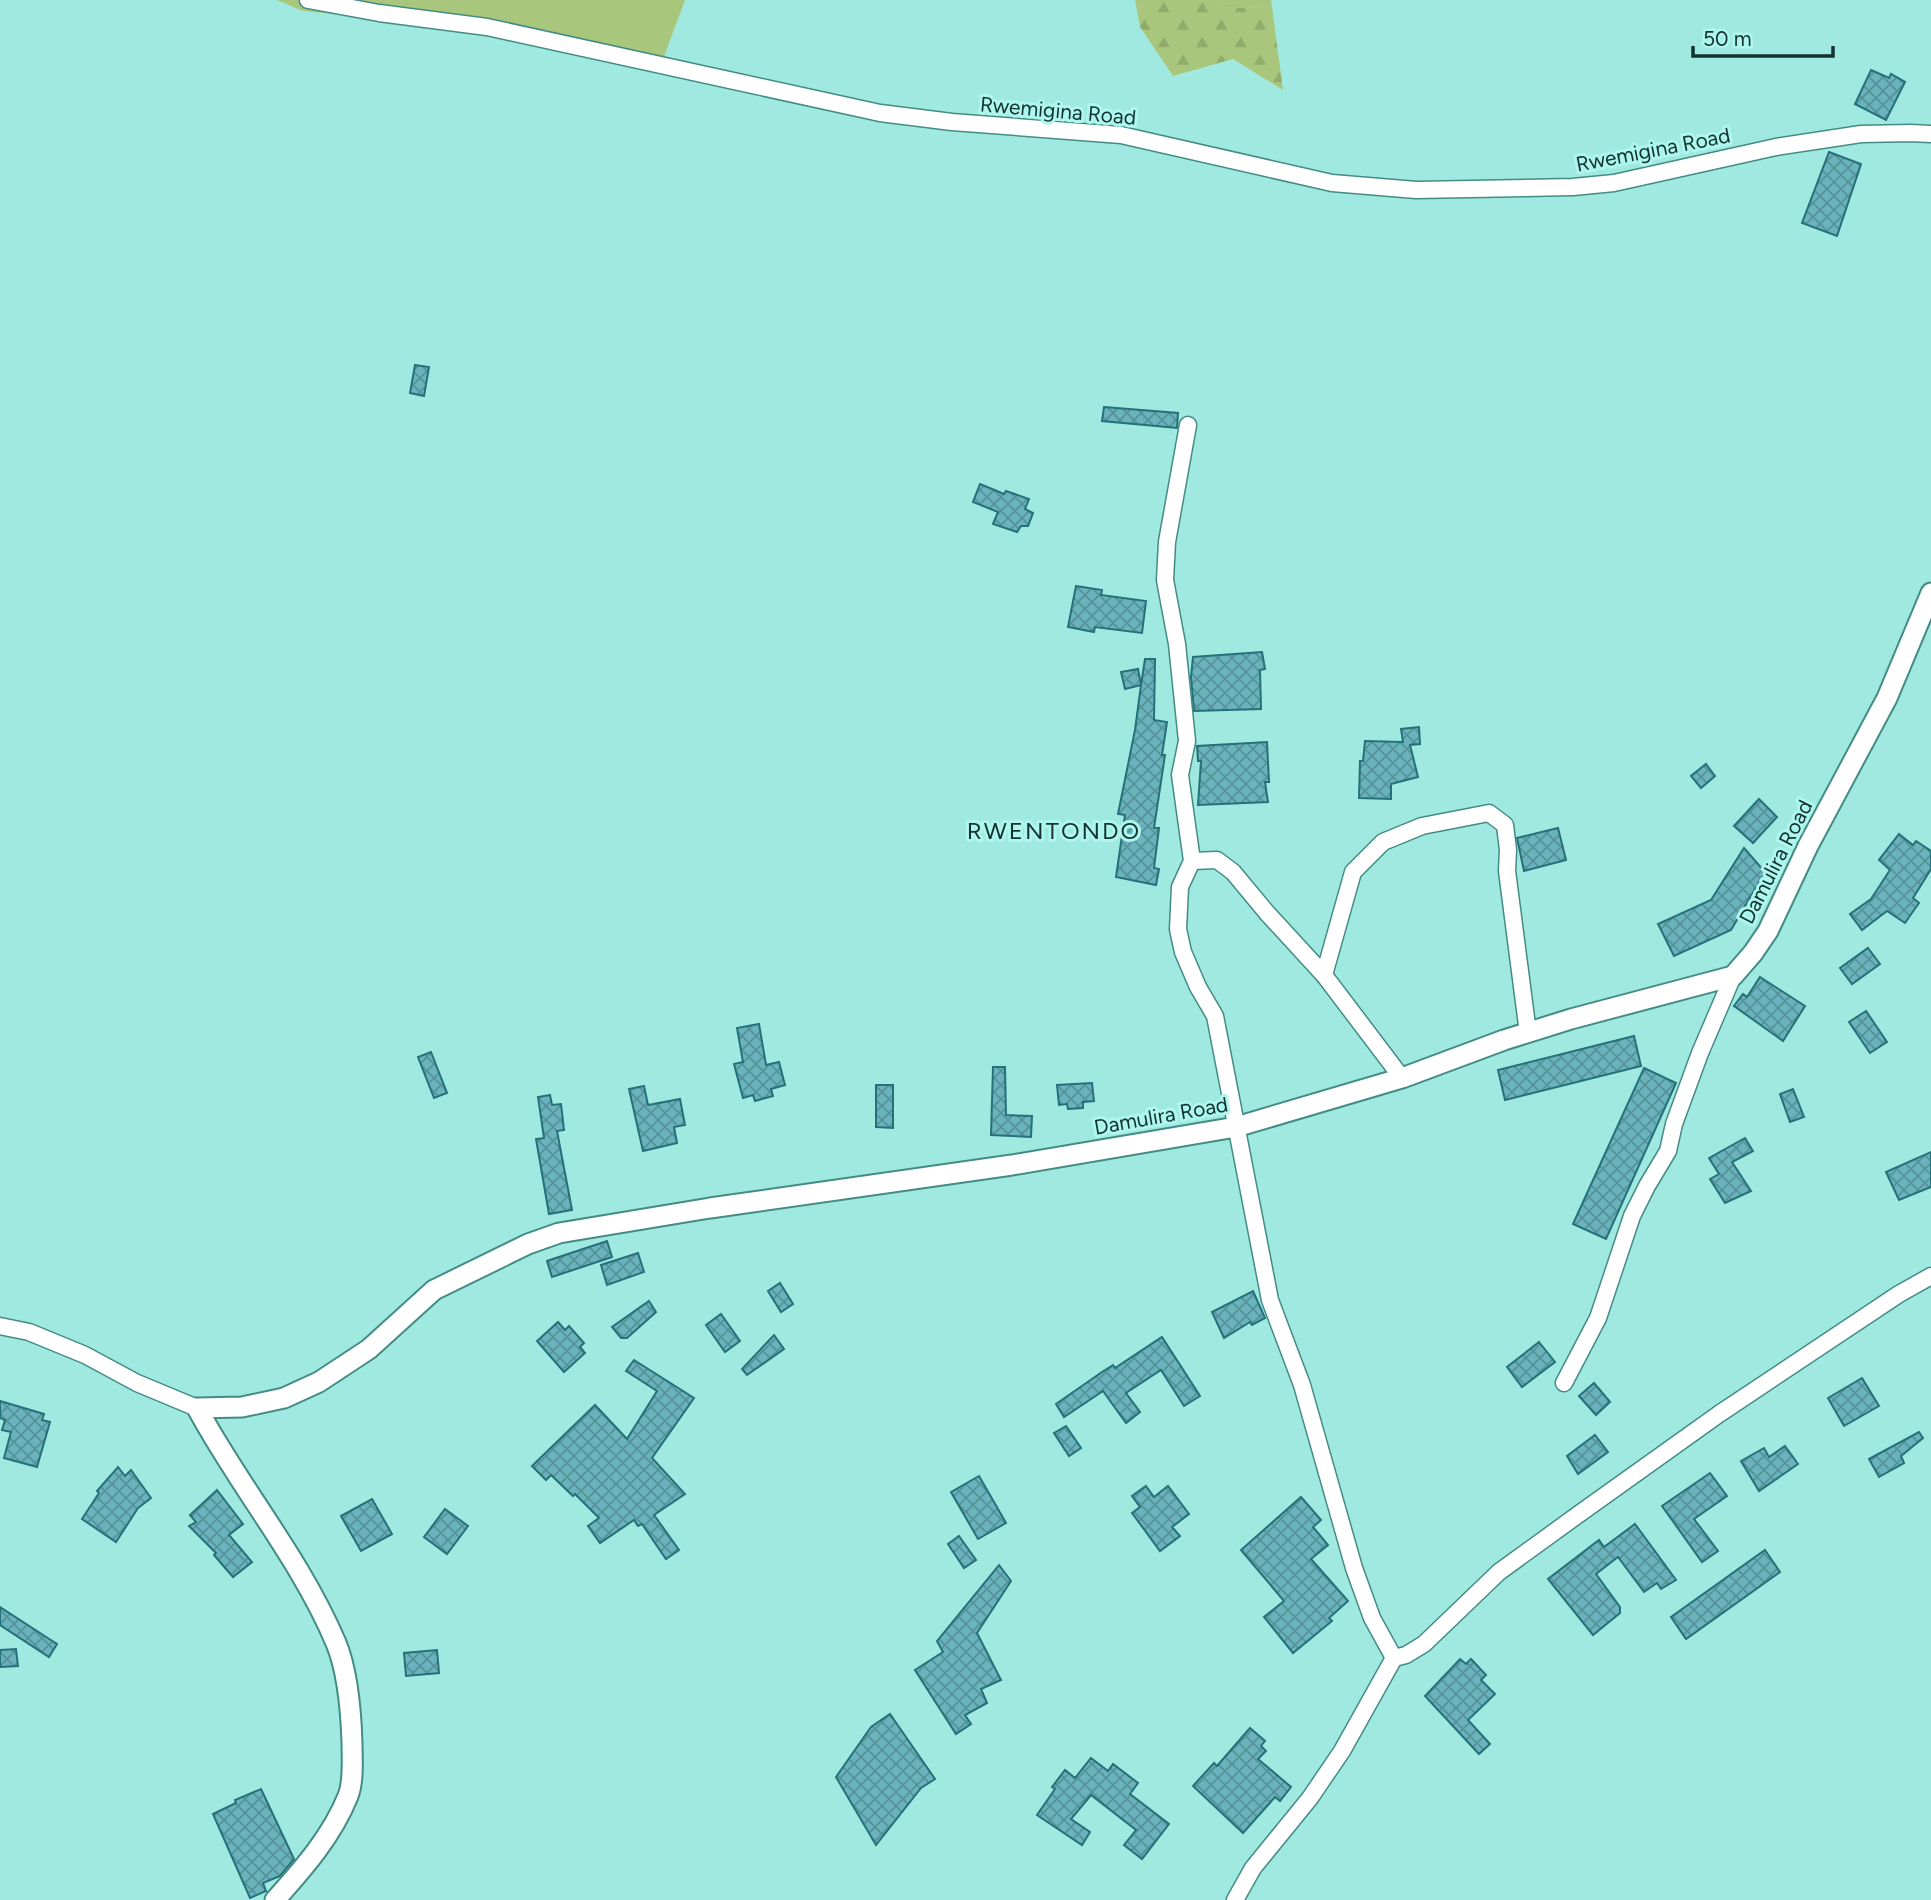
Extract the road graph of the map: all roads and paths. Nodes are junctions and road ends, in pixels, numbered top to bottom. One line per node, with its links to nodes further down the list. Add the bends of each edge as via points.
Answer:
1 (308, 0): 2 (street, Rwemigina Road, via 487,27 880,113 1121,135 1332,183 1416,190 1614,183 1776,147 1861,134)
2 (1931, 134)
3 (1188, 425): 5 (street, via 1167,542 1165,580 1187,741 1180,775)
4 (1931, 593): 7 (street, Damulira Road, via 1887,698 1768,931)
5 (1192, 861): 6 (street, via 1217,860 1233,872); 10 (street, via 1181,887 1178,929 1188,964 1214,1016)
6 (1324, 975): 8 (street, via 1353,872 1384,842 1409,831 1489,813 1505,825); 9 (street)
7 (1733, 976): 8 (street, Damulira Road); 13 (street, via 1674,1124 1668,1151 1632,1216 1598,1318)
8 (1528, 1033): 9 (street, Damulira Road)
9 (1402, 1079): 10 (street, Damulira Road)
10 (1236, 1127): 14 (street, Damulira Road, via 972,1172 559,1233 434,1290 369,1349 319,1382 284,1398 242,1407); 15 (street, via 1270,1300 1302,1385 1354,1569 1372,1618)
11 (1931, 1276): 15 (street, via 1708,1422 1499,1572 1424,1644)
12 (0, 1326): 14 (street, via 85,1354)
13 (1564, 1383)
14 (197, 1408): 16 (street, via 298,1566 336,1644 346,1690 352,1745 349,1793 309,1862)
15 (1394, 1658): 17 (street, via 1342,1751)
16 (275, 1900)
17 (1234, 1900)

